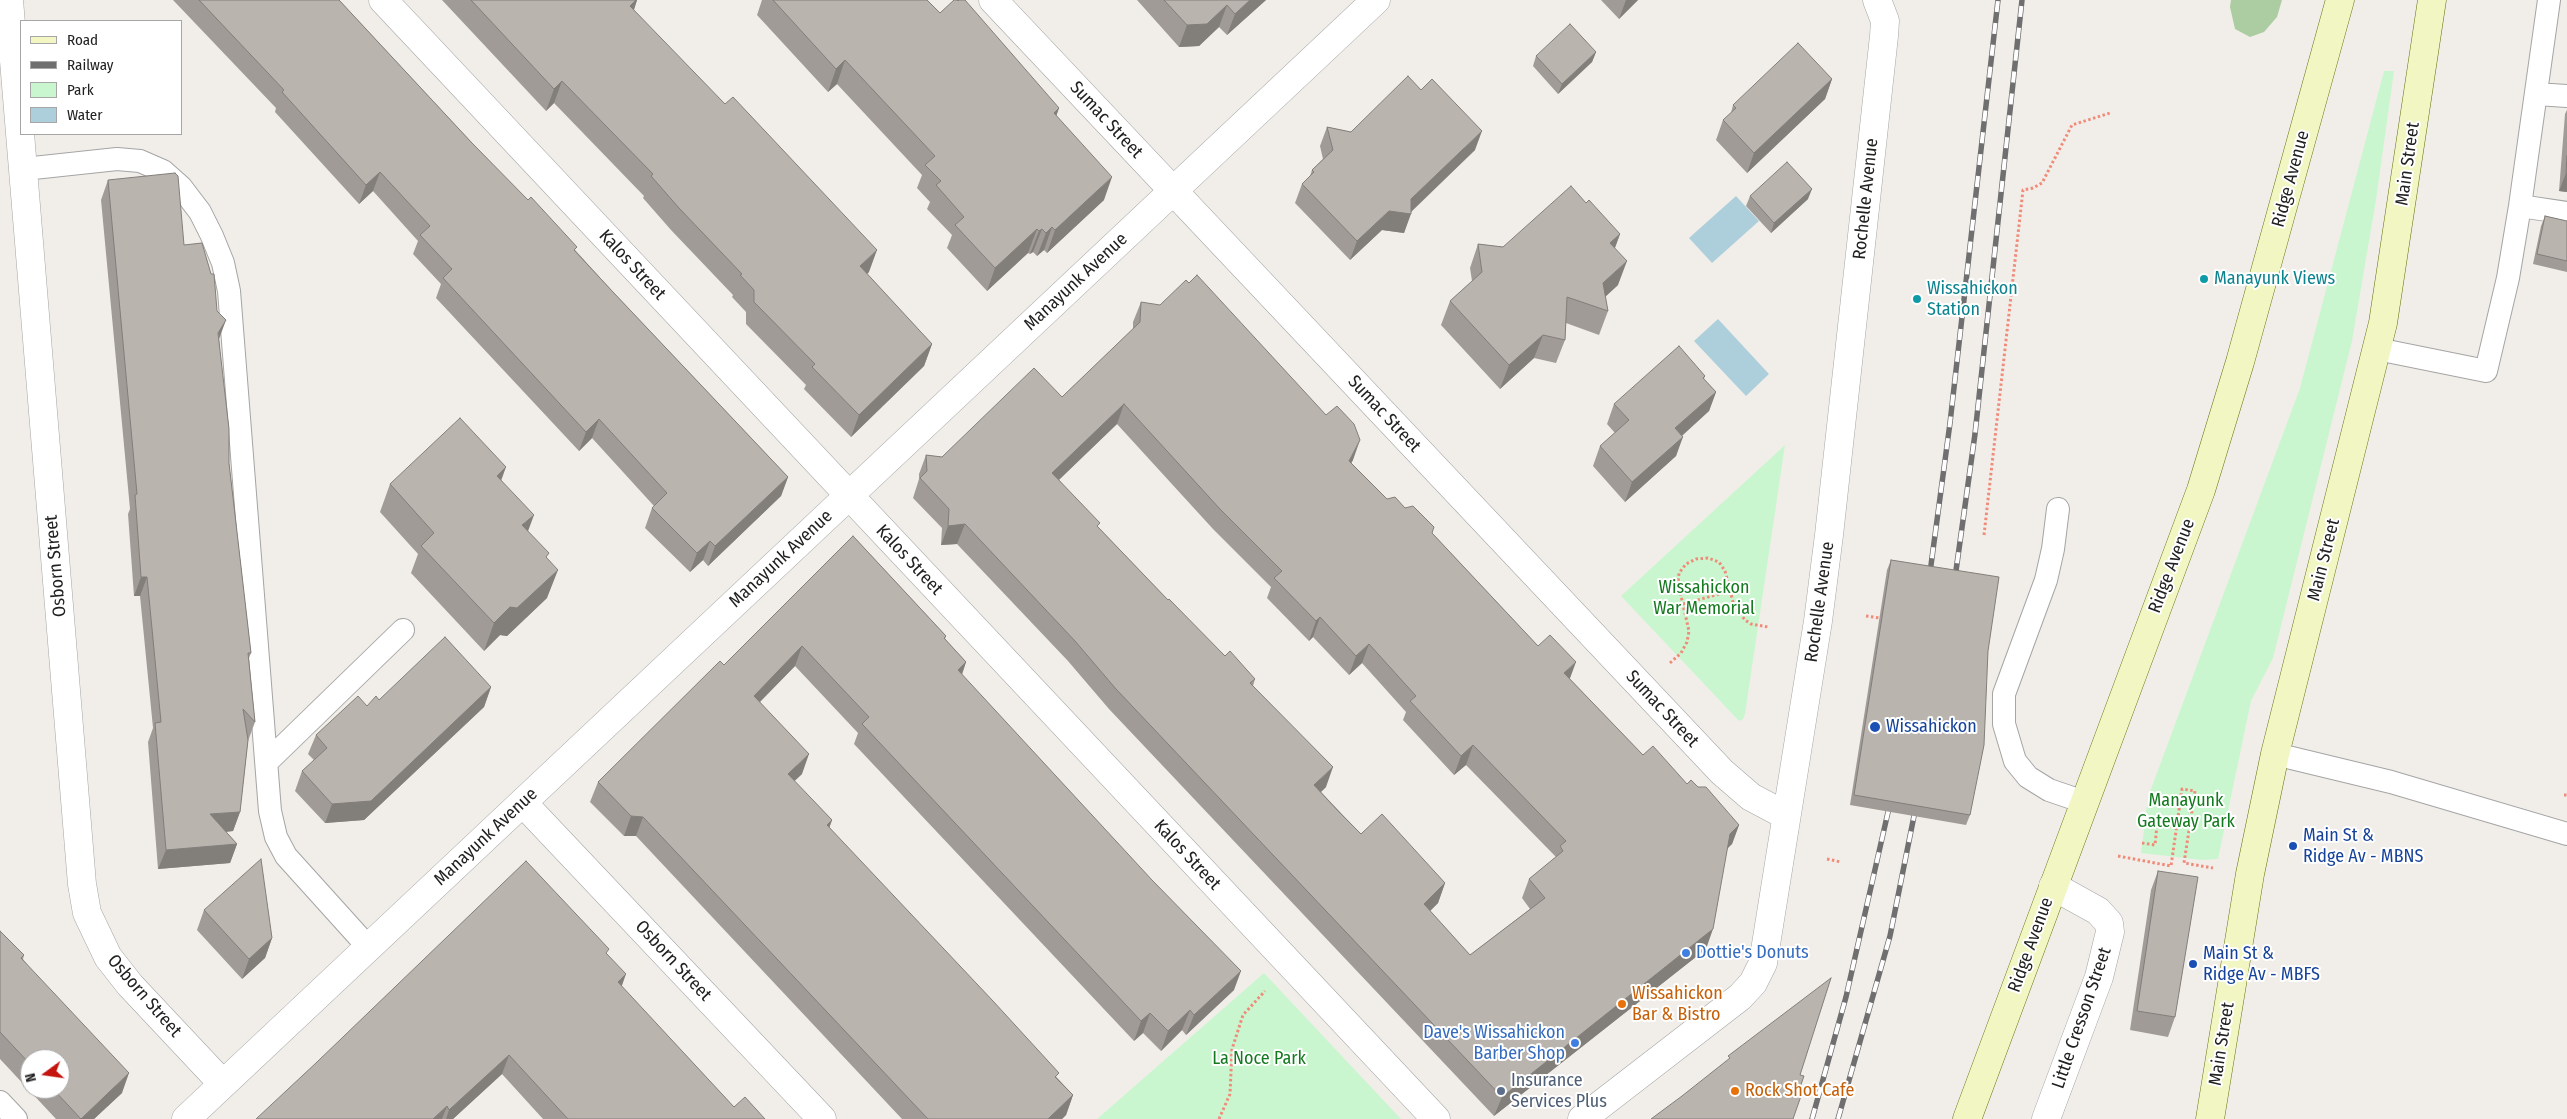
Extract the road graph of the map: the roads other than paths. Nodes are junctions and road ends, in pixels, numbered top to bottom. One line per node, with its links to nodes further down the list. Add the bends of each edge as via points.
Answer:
1 (384, 0): 18 (street, Kalos Street)
2 (993, 0): 14 (street, Sumac Street)
3 (1376, 0): 14 (street, Manayunk Avenue)
4 (1877, 0): 25 (street, Rochelle Avenue, via 1885,21 1884,36 1830,535)
5 (2340, 0): 23 (main road, Ridge Avenue, via 2240,362 2201,490)
6 (2432, 0): 17 (main road, Main Street, via 2390,284)
7 (2549, 0): 9 (lane)
8 (6, 12): 11 (street, Osborn Street)
9 (2536, 94): 10 (lane); 15 (lane)
10 (2567, 96)
11 (20, 134)
12 (20, 135): 13 (street, Osborn Street)
13 (24, 169): 22 (lane, via 117,159 140,161 163,171 181,187 200,212 212,236 223,263 229,291); 29 (street, Osborn Street, via 87,913 108,958)
14 (1173, 191): 18 (street, Manayunk Avenue); 25 (street, Sumac Street, via 1722,772 1751,797)
15 (2520, 206): 16 (lane); 17 (lane, via 2508,278 2486,371)
16 (2567, 213)
17 (2377, 349): 21 (main road, Main Street)
18 (848, 496): 24 (street, Manayunk Avenue); 34 (street, Kalos Street)
19 (2058, 509): 23 (lane, via 2046,580 2004,694 2004,724 2016,761 2028,778 2049,790)
20 (403, 630): 22 (lane)
21 (2275, 754): 26 (lane, via 2391,782); 38 (main road, Main Street, via 2250,874)
22 (267, 762): 28 (lane, via 270,811 286,856)
23 (2084, 802): 27 (main road, Ridge Avenue)
24 (523, 803): 28 (street, Manayunk Avenue); 33 (street, Osborn Street)
25 (1785, 815): 35 (street, Rochelle Avenue, via 1763,964 1753,983 1740,997)
26 (2567, 834)
27 (2053, 886): 36 (main road, Ridge Avenue); 37 (street, Little Cresson Street, via 2098,911 2109,923 2110,932 2099,977)
28 (369, 948): 29 (street, Manayunk Avenue)
29 (223, 1084): 32 (street, Manayunk Avenue)
30 (0, 1102): 31 (lane)
31 (16, 1119)
32 (186, 1119)
33 (822, 1119)
34 (1436, 1119)
35 (1582, 1119)
36 (1967, 1119)
37 (2046, 1119)
38 (2210, 1119)

